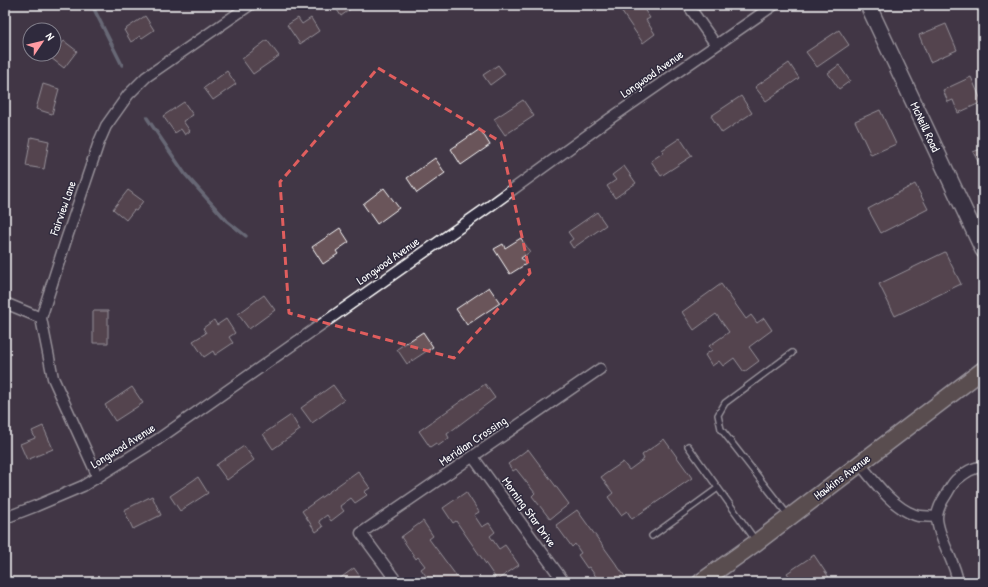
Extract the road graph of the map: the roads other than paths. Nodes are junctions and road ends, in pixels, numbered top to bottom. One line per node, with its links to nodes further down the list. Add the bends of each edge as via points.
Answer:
1 (250, 5): 8 (street, Fairview Lane, via 146,77 118,108 99,142)
2 (688, 5): 5 (street)
3 (774, 5): 5 (street, Longwood Avenue)
4 (868, 5): 6 (street, McNeill Road)
5 (716, 45): 16 (street, Longwood Avenue, via 157,440)
6 (983, 250)
7 (5, 303): 8 (street)
8 (41, 318): 16 (street, Fairview Lane, via 53,378)
9 (792, 353): 18 (lane, via 725,403 718,415 721,429)
10 (600, 369): 13 (street, Meridian Crossing)
11 (983, 370): 14 (main road, Hawkins Avenue)
12 (688, 446): 17 (lane)
13 (473, 457): 23 (street, Meridian Crossing, via 361,533); 24 (street, Morning Star Drive)
14 (860, 464): 18 (main road, Hawkins Avenue); 19 (street, via 881,490 901,508 915,515)
15 (983, 467): 19 (street, via 966,472 953,483)
16 (98, 477): 20 (street, Longwood Avenue, via 70,492)
17 (718, 488): 21 (lane); 22 (lane)
18 (790, 517): 22 (main road, Hawkins Avenue)
19 (937, 517): 26 (street)
20 (5, 518)
21 (652, 536)
22 (757, 542): 25 (main road, Hawkins Avenue)
23 (397, 582)
24 (564, 582)
25 (701, 582)
26 (958, 582)

